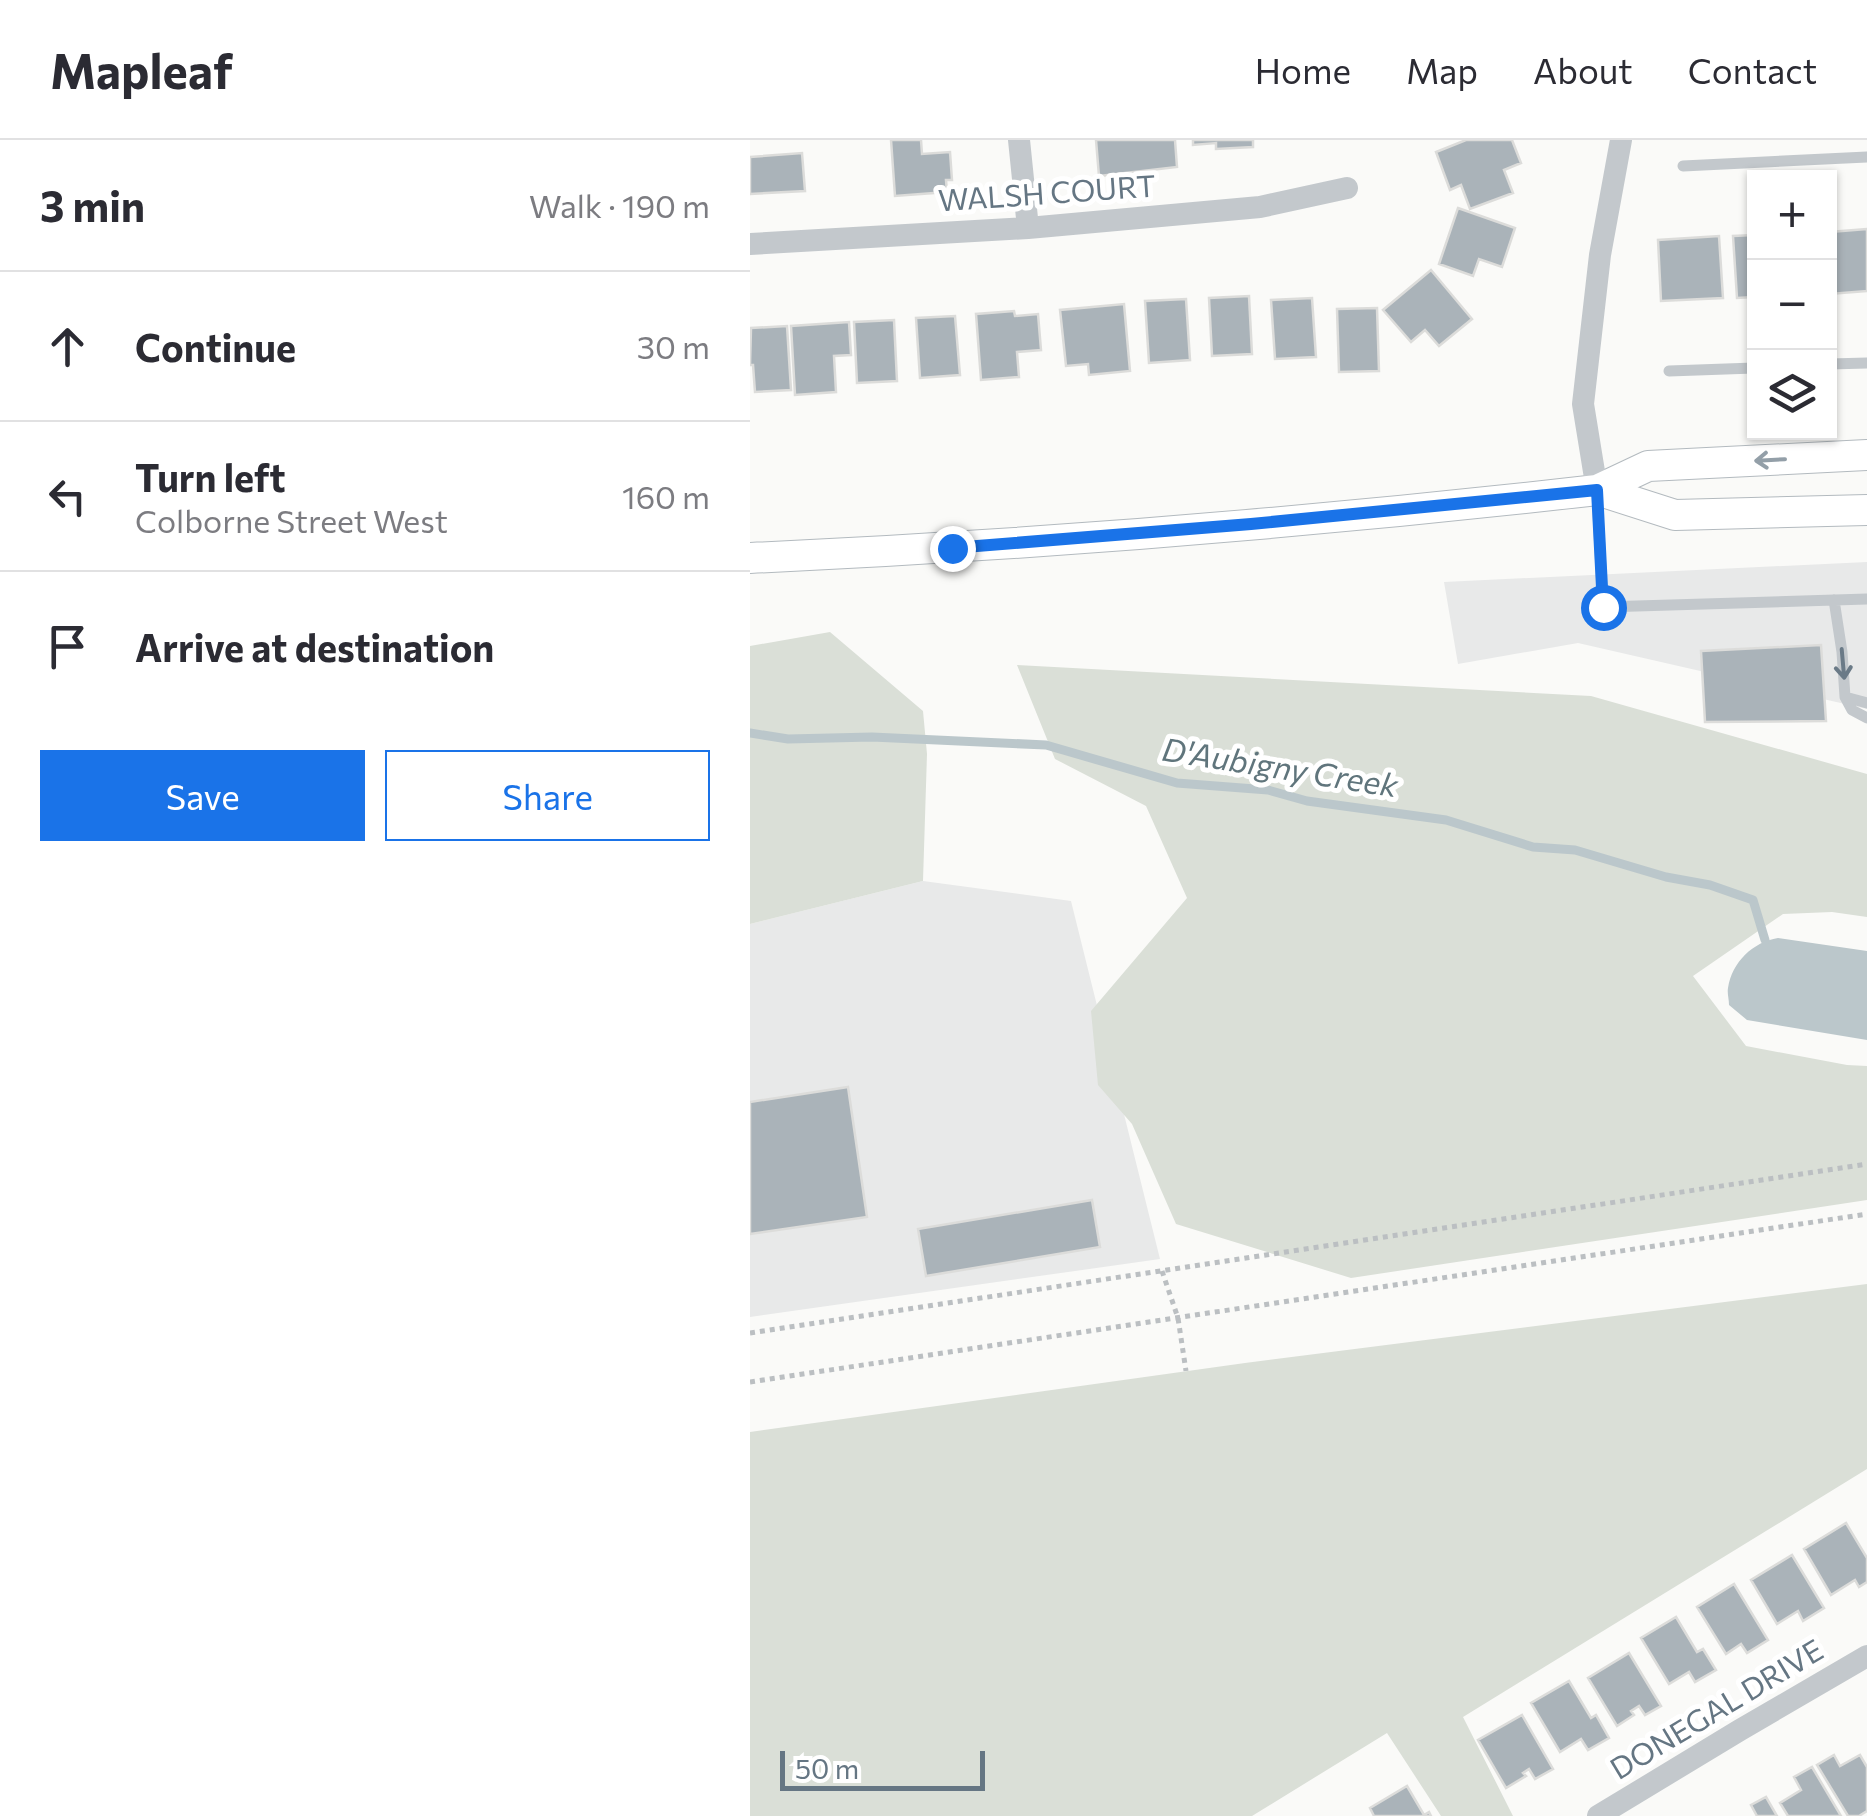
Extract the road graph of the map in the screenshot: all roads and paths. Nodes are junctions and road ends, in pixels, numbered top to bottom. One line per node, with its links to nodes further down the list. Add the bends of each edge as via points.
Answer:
1 (1020, 140): 6 (street)
2 (1620, 140): 13 (street, via 1584,404)
3 (1867, 158): 4 (lane)
4 (1683, 166)
5 (1347, 188): 6 (street, WALSH COURT, via 1260,207)
6 (1028, 228): 7 (street, WALSH COURT)
7 (750, 244)
8 (1867, 363): 9 (lane)
9 (1837, 364)
10 (1747, 368): 11 (lane)
11 (1668, 371)
12 (1867, 455): 13 (main road, one-way to 13, via 1648,466)
13 (1597, 490): 14 (main road, via 1675,515); 15 (main road, via 970,547); 17 (lane, via 1603,607)
14 (1867, 510)
15 (750, 558)
16 (1867, 599): 17 (lane)
17 (1834, 600): 18 (lane, one-way to 18)
18 (1845, 697): 19 (lane); 20 (lane)
19 (1867, 702)
20 (1867, 718)
21 (1867, 1164): 23 (path)
22 (1867, 1214): 24 (path)
23 (1162, 1271): 24 (path); 25 (path)
24 (1178, 1318): 26 (path); 27 (path)
25 (750, 1334)
26 (1186, 1371)
27 (750, 1382)
28 (1867, 1656): 29 (street, DONEGAL DRIVE)
29 (1598, 1816)

